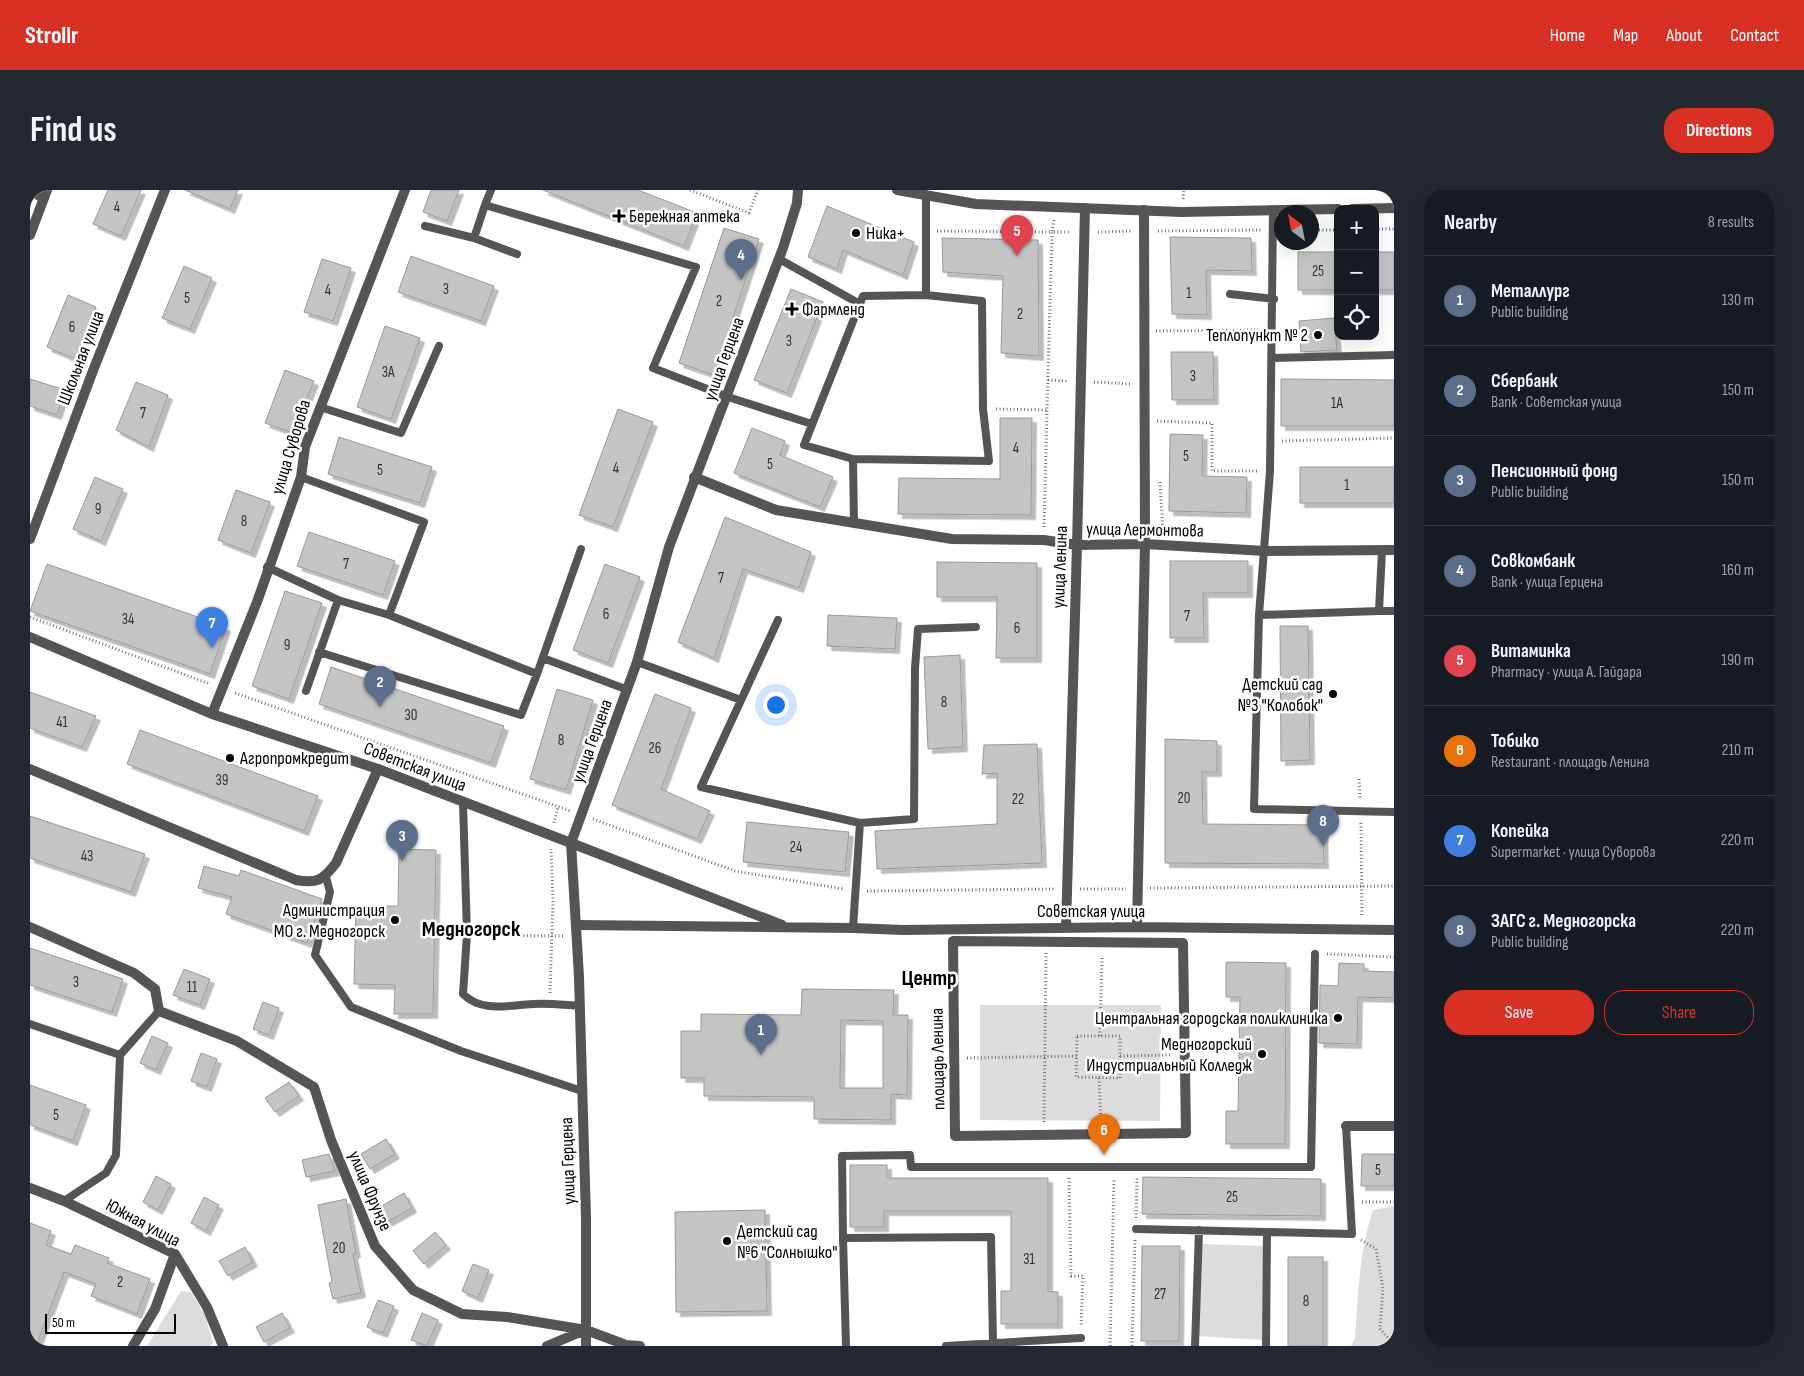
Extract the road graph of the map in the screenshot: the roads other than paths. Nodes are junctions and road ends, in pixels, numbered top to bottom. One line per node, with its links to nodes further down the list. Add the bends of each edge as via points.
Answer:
1 (165, 190): 35 (street, Школьная улица)
2 (405, 190): 29 (street, улица Суворова)
3 (491, 190): 9 (lane)
4 (798, 190): 20 (street, улица Герцена)
5 (897, 190): 8 (street)
6 (30, 191): 7 (lane)
7 (45, 194): 17 (street)
8 (926, 195): 10 (street, via 976,204); 22 (lane)
9 (485, 205): 18 (lane); 28 (lane, via 696,267 653,368)
10 (1085, 208): 14 (street); 37 (street, улица Ленина)
11 (1379, 208): 12 (street)
12 (1394, 208)
13 (1334, 209): 15 (street)
14 (1144, 210): 15 (street); 36 (street)
15 (1273, 211): 23 (lane)
16 (425, 226): 18 (lane)
17 (30, 235)
18 (474, 238): 19 (lane)
19 (516, 254)
20 (779, 259): 24 (lane); 28 (street, улица Герцена)
21 (1230, 294): 23 (lane)
22 (926, 295): 24 (lane, via 863,296); 31 (lane, via 982,301 983,409 989,461)
23 (1274, 299): 27 (lane)
24 (860, 304): 30 (lane)
25 (439, 346): 29 (lane, via 401,433)
26 (1394, 355): 27 (lane)
27 (1272, 358): 41 (lane, via 1270,471)
28 (728, 397): 30 (lane); 33 (street, улица Герцена)
29 (320, 407): 32 (street, улица Суворова, via 305,447)
30 (812, 424): 31 (lane, via 804,445)
31 (853, 460): 34 (lane)
32 (301, 477): 42 (street, улица Суворова); 46 (lane, via 424,522)
33 (694, 477): 34 (street, улица Лермонтова, via 776,510); 53 (street, улица Герцена, via 669,547)
34 (854, 523): 37 (street, улица Лермонтова, via 952,539 1044,540)
35 (30, 538)
36 (1145, 544): 37 (street, улица Лермонтова); 41 (street, улица Лермонтова); 66 (street)
37 (1077, 545): 68 (street, улица Ленина)
38 (582, 549): 52 (lane)
39 (1382, 550): 40 (street, улица Лермонтова); 41 (street, улица Лермонтова); 44 (lane)
40 (1394, 550)
41 (1264, 551): 47 (lane)
42 (267, 567): 43 (lane); 58 (street, улица Суворова, via 257,602)
43 (338, 600): 46 (lane); 51 (lane)
44 (1379, 611): 45 (lane); 47 (lane)
45 (1394, 611)
46 (389, 615): 54 (lane)
47 (1259, 616): 62 (lane, via 1254,809)
48 (778, 620): 57 (lane)
49 (976, 627): 63 (lane, via 918,629 914,819)
50 (30, 638): 58 (street, Советская улица)
51 (319, 652): 54 (lane, via 521,715); 56 (lane)
52 (543, 658): 54 (lane); 55 (lane)
53 (637, 662): 55 (street, улица Герцена); 57 (lane)
54 (537, 674)
55 (628, 690): 64 (street, улица Герцена)
56 (306, 691)
57 (741, 700): 63 (lane, via 701,787)
58 (212, 714): 60 (street, Советская улица)
59 (30, 769): 65 (street, via 296,880 311,883)
60 (378, 769): 61 (street, Советская улица); 65 (street, via 336,863)
61 (463, 803): 64 (street, Советская улица); 74 (lane, via 467,934 463,994 471,1002 487,1006)
62 (1394, 812)
63 (860, 823): 70 (lane)
64 (572, 843): 69 (street, Советская улица); 71 (street, улица Герцена)
65 (326, 877): 78 (lane, via 330,892 315,955 350,1007 461,1051)
66 (1137, 926): 68 (street, Советская улица); 72 (street, Советская улица)
67 (30, 927): 75 (street, via 134,973 156,989)
68 (1066, 927): 70 (street, Советская улица)
69 (788, 928): 70 (street, Советская улица); 71 (street, Советская улица)
70 (854, 928)
71 (577, 930): 74 (street, улица Герцена)
72 (1394, 930)
73 (1315, 954): 87 (lane, via 1311,1167 911,1167 910,1155 842,1156)
74 (580, 1006): 78 (street, улица Герцена)
75 (159, 1011): 77 (lane); 89 (street, улица Фрунзе, via 237,1041 314,1087 331,1140 375,1246 413,1290 462,1314 507,1317)
76 (30, 1024): 77 (lane)
77 (120, 1055): 83 (lane, via 116,1155 106,1173)
78 (582, 1091): 89 (street, улица Герцена)
79 (1346, 1126): 80 (street); 86 (lane, via 1352,1234)
80 (1394, 1126)
81 (1044, 1135): 81 (street, площадь Ленина, via 955,1136 953,942 1183,944 1186,1133)
82 (30, 1188): 83 (street, Южная улица)
83 (64, 1202): 88 (street, Южная улица)
84 (1136, 1228): 85 (lane)
85 (1199, 1230): 86 (lane); 99 (lane)
86 (1267, 1232): 100 (lane)
87 (843, 1238): 91 (lane, via 991,1236); 97 (lane)
88 (175, 1254): 92 (street, via 155,1309); 93 (street, Южная улица, via 207,1307)
89 (586, 1330): 94 (street); 95 (street, улица Герцена); 96 (street, улица Фрунзе, via 626,1345)
90 (1081, 1338): 91 (lane)
91 (993, 1343): 98 (lane)
92 (133, 1346)
93 (223, 1346)
94 (547, 1346)
95 (586, 1346)
96 (640, 1346)
97 (846, 1346)
98 (946, 1346)
99 (1195, 1346)
100 (1266, 1346)

